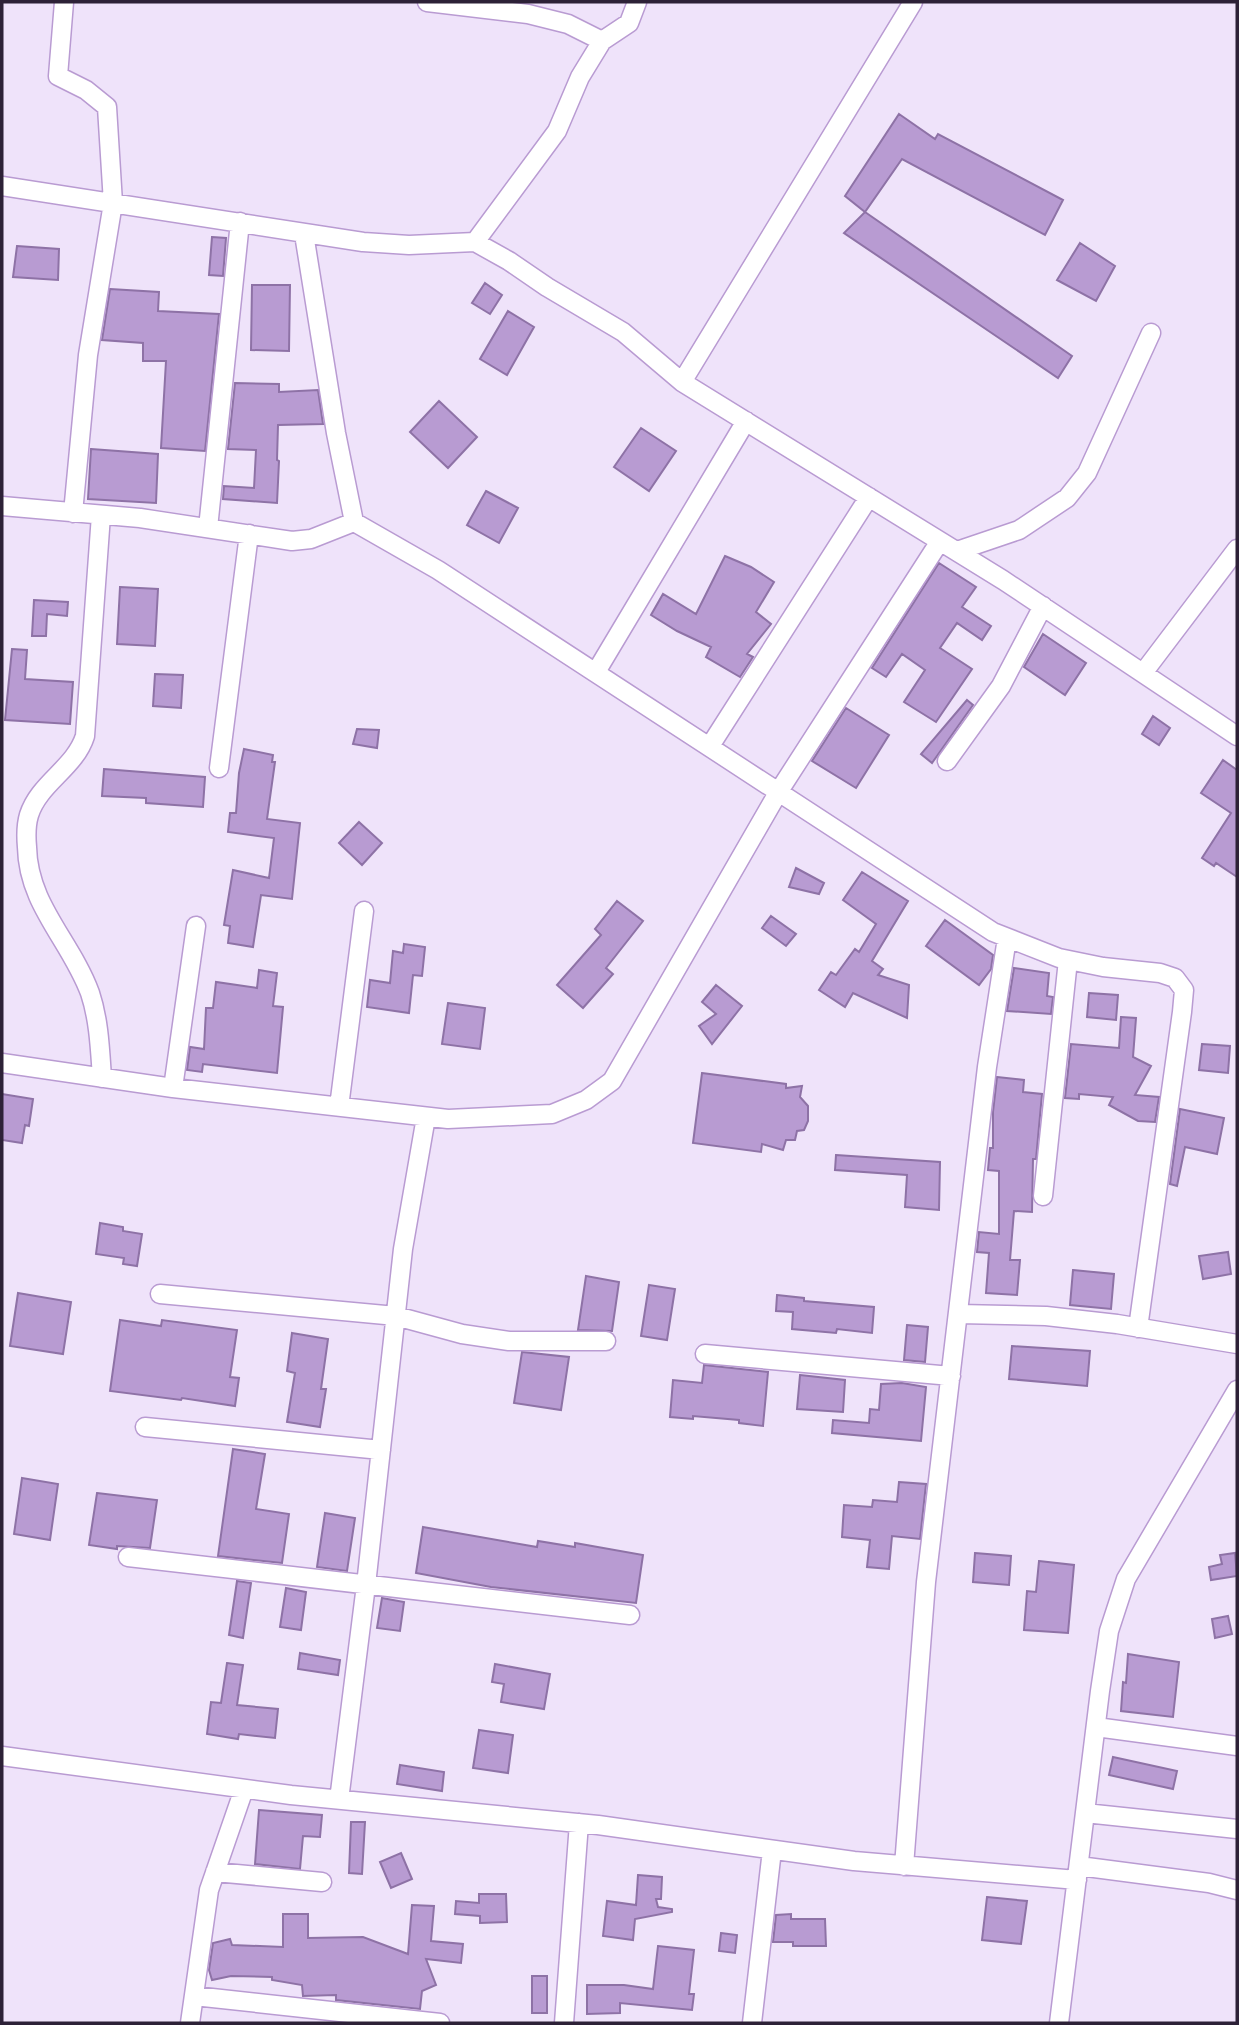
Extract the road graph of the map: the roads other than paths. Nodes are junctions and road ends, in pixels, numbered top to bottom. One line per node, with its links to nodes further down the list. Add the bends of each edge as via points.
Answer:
1 (64, 2): 7 (street, via 58,76 107,107)
2 (427, 2): 5 (street, via 528,14 568,24)
3 (637, 2): 5 (street, via 629,23)
4 (913, 2): 12 (street)
5 (602, 41): 10 (street, via 580,77 557,131)
6 (2, 186): 7 (street)
7 (113, 203): 8 (street); 16 (street, via 88,355)
8 (240, 222): 9 (street); 19 (street)
9 (304, 234): 10 (street, via 409,245); 18 (street)
10 (475, 242): 12 (street, via 623,332)
11 (1151, 333): 23 (street, via 1087,473 1067,498 1019,530)
12 (682, 382): 13 (street)
13 (746, 421): 14 (street); 25 (street)
14 (869, 496): 21 (street); 28 (street)
15 (2, 506): 16 (street)
16 (73, 513): 17 (street)
17 (101, 514): 19 (street); 37 (street, via 85,736 76,756 34,804 26,829 27,866 34,892 80,971 97,1016)
18 (354, 522): 20 (street, via 311,539 292,541); 25 (street, via 438,569)
19 (208, 528): 20 (street)
20 (249, 534): 30 (street)
21 (940, 541): 23 (street); 31 (street)
22 (1237, 549): 26 (street)
23 (957, 551): 24 (street)
24 (1043, 607): 26 (street); 29 (street, via 1001,686)
25 (596, 672): 28 (street)
26 (1143, 673): 27 (street)
27 (1237, 736)
28 (710, 746): 31 (street)
29 (947, 761)
30 (219, 768)
31 (779, 792): 34 (street); 40 (street, via 612,1081 586,1100 552,1114)
32 (363, 911): 39 (street)
33 (196, 926): 38 (street)
34 (1007, 938): 35 (street); 43 (street, via 987,1067)
35 (1068, 960): 41 (street); 45 (street, via 1160,973 1175,978 1184,990)
36 (2, 1063): 37 (street)
37 (103, 1078): 38 (street)
38 (173, 1088): 39 (street)
39 (339, 1107): 40 (street)
40 (426, 1117): 44 (street)
41 (1044, 1196)
42 (160, 1294): 44 (street)
43 (959, 1314): 45 (street, via 1046,1316); 49 (street)
44 (396, 1316): 46 (street, via 509,1341); 52 (street)
45 (1138, 1328): 47 (street)
46 (606, 1340)
47 (1237, 1344)
48 (705, 1354): 49 (street)
49 (951, 1376): 65 (street, via 926,1582)
50 (1237, 1391): 56 (street, via 1126,1579 1109,1631)
51 (145, 1427): 52 (street)
52 (381, 1450): 54 (street)
53 (128, 1557): 54 (street)
54 (366, 1585): 55 (street); 60 (street)
55 (630, 1615)
56 (1096, 1727): 57 (street); 61 (street)
57 (1237, 1746)
58 (2, 1756): 59 (street)
59 (244, 1789): 60 (street); 66 (street)
60 (339, 1800): 62 (street)
61 (1085, 1812): 63 (street); 67 (street)
62 (579, 1823): 64 (street); 73 (street)
63 (1237, 1829)
64 (772, 1850): 65 (street); 74 (street)
65 (904, 1866): 67 (street)
66 (215, 1872): 68 (street); 70 (street)
67 (1078, 1873): 69 (street); 75 (street)
68 (322, 1882)
69 (1237, 1889)
70 (194, 1996): 71 (street); 72 (street)
71 (190, 2023)
72 (440, 2023)
73 (564, 2023)
74 (752, 2023)
75 (1059, 2023)

